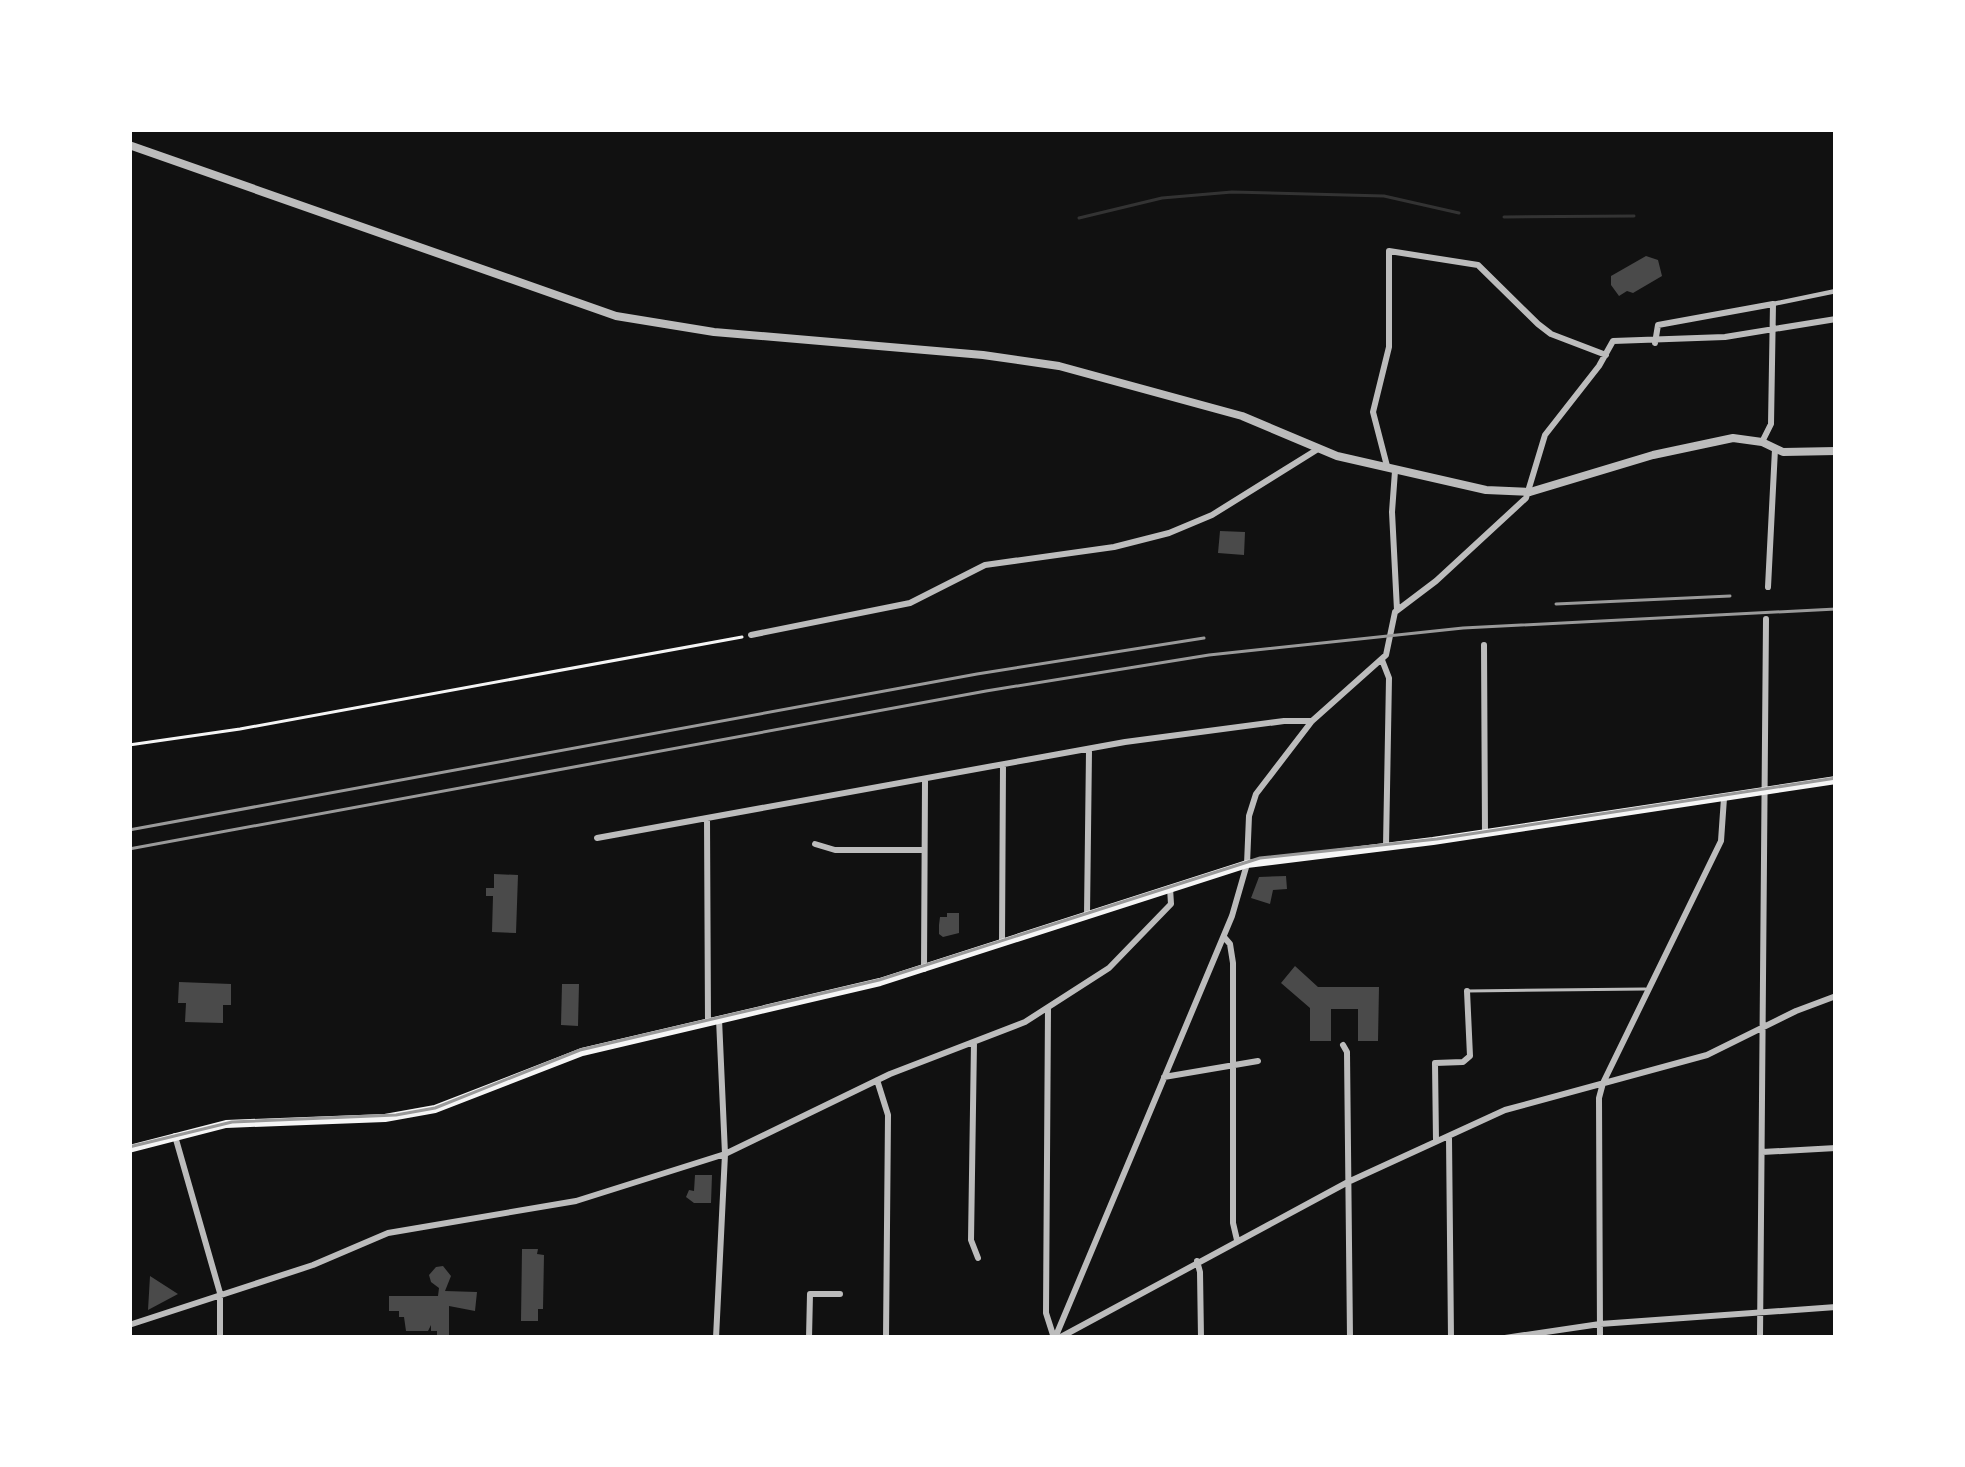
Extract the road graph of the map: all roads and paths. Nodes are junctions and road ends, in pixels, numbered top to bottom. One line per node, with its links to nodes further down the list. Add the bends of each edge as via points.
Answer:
1 (129, 145): 9 (street, via 616,316 1032,361 1242,416)
2 (1836, 291): 3 (street)
3 (1773, 304): 5 (street); 6 (street, via 1658,325)
4 (1836, 319): 5 (street)
5 (1775, 330): 6 (street); 8 (street, via 1771,424)
6 (1655, 343): 7 (street, via 1613,341)
7 (1606, 355): 12 (street, via 1551,334 1478,265 1389,251 1389,353 1373,412); 13 (street, via 1545,435)
8 (1762, 442): 10 (street); 13 (street, via 1693,446)
9 (1318, 448): 12 (street); 17 (street, via 1169,533 985,565 910,603)
10 (1774, 449): 11 (street); 14 (street)
11 (1836, 451)
12 (1392, 467): 13 (street); 15 (street)
13 (1530, 492): 15 (street)
14 (1768, 587)
15 (1397, 610): 19 (street)
16 (1766, 619): 26 (street)
17 (751, 635): 21 (path)
18 (1484, 645): 29 (street)
19 (1382, 660): 20 (street); 32 (street, via 1389,678)
20 (1312, 722): 22 (street); 34 (street, via 1256,794)
21 (129, 746)
22 (1089, 750): 23 (street); 36 (street)
23 (1003, 765): 24 (street); 38 (street)
24 (925, 779): 28 (street); 33 (street)
25 (1836, 780): 26 (main road)
26 (1763, 791): 27 (main road); 46 (street)
27 (1724, 798): 29 (main road); 40 (street, via 1721,841)
28 (707, 818): 30 (street); 45 (street)
29 (1485, 834): 32 (main road)
30 (597, 838)
31 (815, 844): 33 (street)
32 (1386, 847): 34 (main road)
33 (924, 850): 39 (street)
34 (1247, 864): 35 (main road); 37 (street)
35 (1170, 888): 36 (main road); 43 (street, via 1171,904 1153,926 1109,968)
36 (1087, 916): 38 (main road)
37 (1224, 938): 50 (street, via 1233,963); 51 (street)
38 (1001, 943): 39 (main road)
39 (924, 969): 44 (main road)
40 (1648, 989): 41 (lane); 53 (street)
41 (1467, 991): 56 (street, via 1470,1056 1435,1063)
42 (1836, 996): 46 (street)
43 (1048, 1008): 47 (street); 75 (street, via 1046,1312)
44 (719, 1019): 45 (main road); 60 (street)
45 (708, 1022): 54 (main road, via 582,1052 414,1114 226,1124)
46 (1763, 1028): 53 (street, via 1714,1052); 59 (street)
47 (974, 1042): 52 (street); 63 (street, via 971,1240)
48 (1343, 1045): 61 (street)
49 (1258, 1061): 50 (street)
50 (1233, 1065): 51 (street); 62 (street)
51 (1164, 1078): 75 (street)
52 (877, 1080): 60 (street); 74 (street, via 888,1115)
53 (1603, 1083): 55 (street, via 1505,1109); 69 (street)
54 (176, 1136): 58 (main road); 65 (street)
55 (1449, 1136): 56 (street); 78 (street)
56 (1436, 1142): 61 (street)
57 (1836, 1148): 59 (street)
58 (129, 1149)
59 (1762, 1151): 68 (street)
60 (725, 1154): 65 (street, via 576,1201 388,1233); 72 (street)
61 (1348, 1182): 62 (street); 77 (street)
62 (1237, 1240): 64 (street)
63 (978, 1258)
64 (1197, 1261): 75 (street); 76 (street)
65 (220, 1293): 70 (street); 71 (street)
66 (840, 1294): 73 (street, via 810,1294)
67 (1836, 1307): 68 (street)
68 (1760, 1311): 69 (street); 81 (street)
69 (1600, 1324): 79 (street); 80 (street)
70 (129, 1325)
71 (220, 1338)
72 (716, 1338)
73 (809, 1338)
74 (886, 1338)
75 (1056, 1338)
76 (1201, 1338)
77 (1350, 1338)
78 (1451, 1338)
79 (1505, 1338)
80 (1600, 1338)
81 (1760, 1338)

